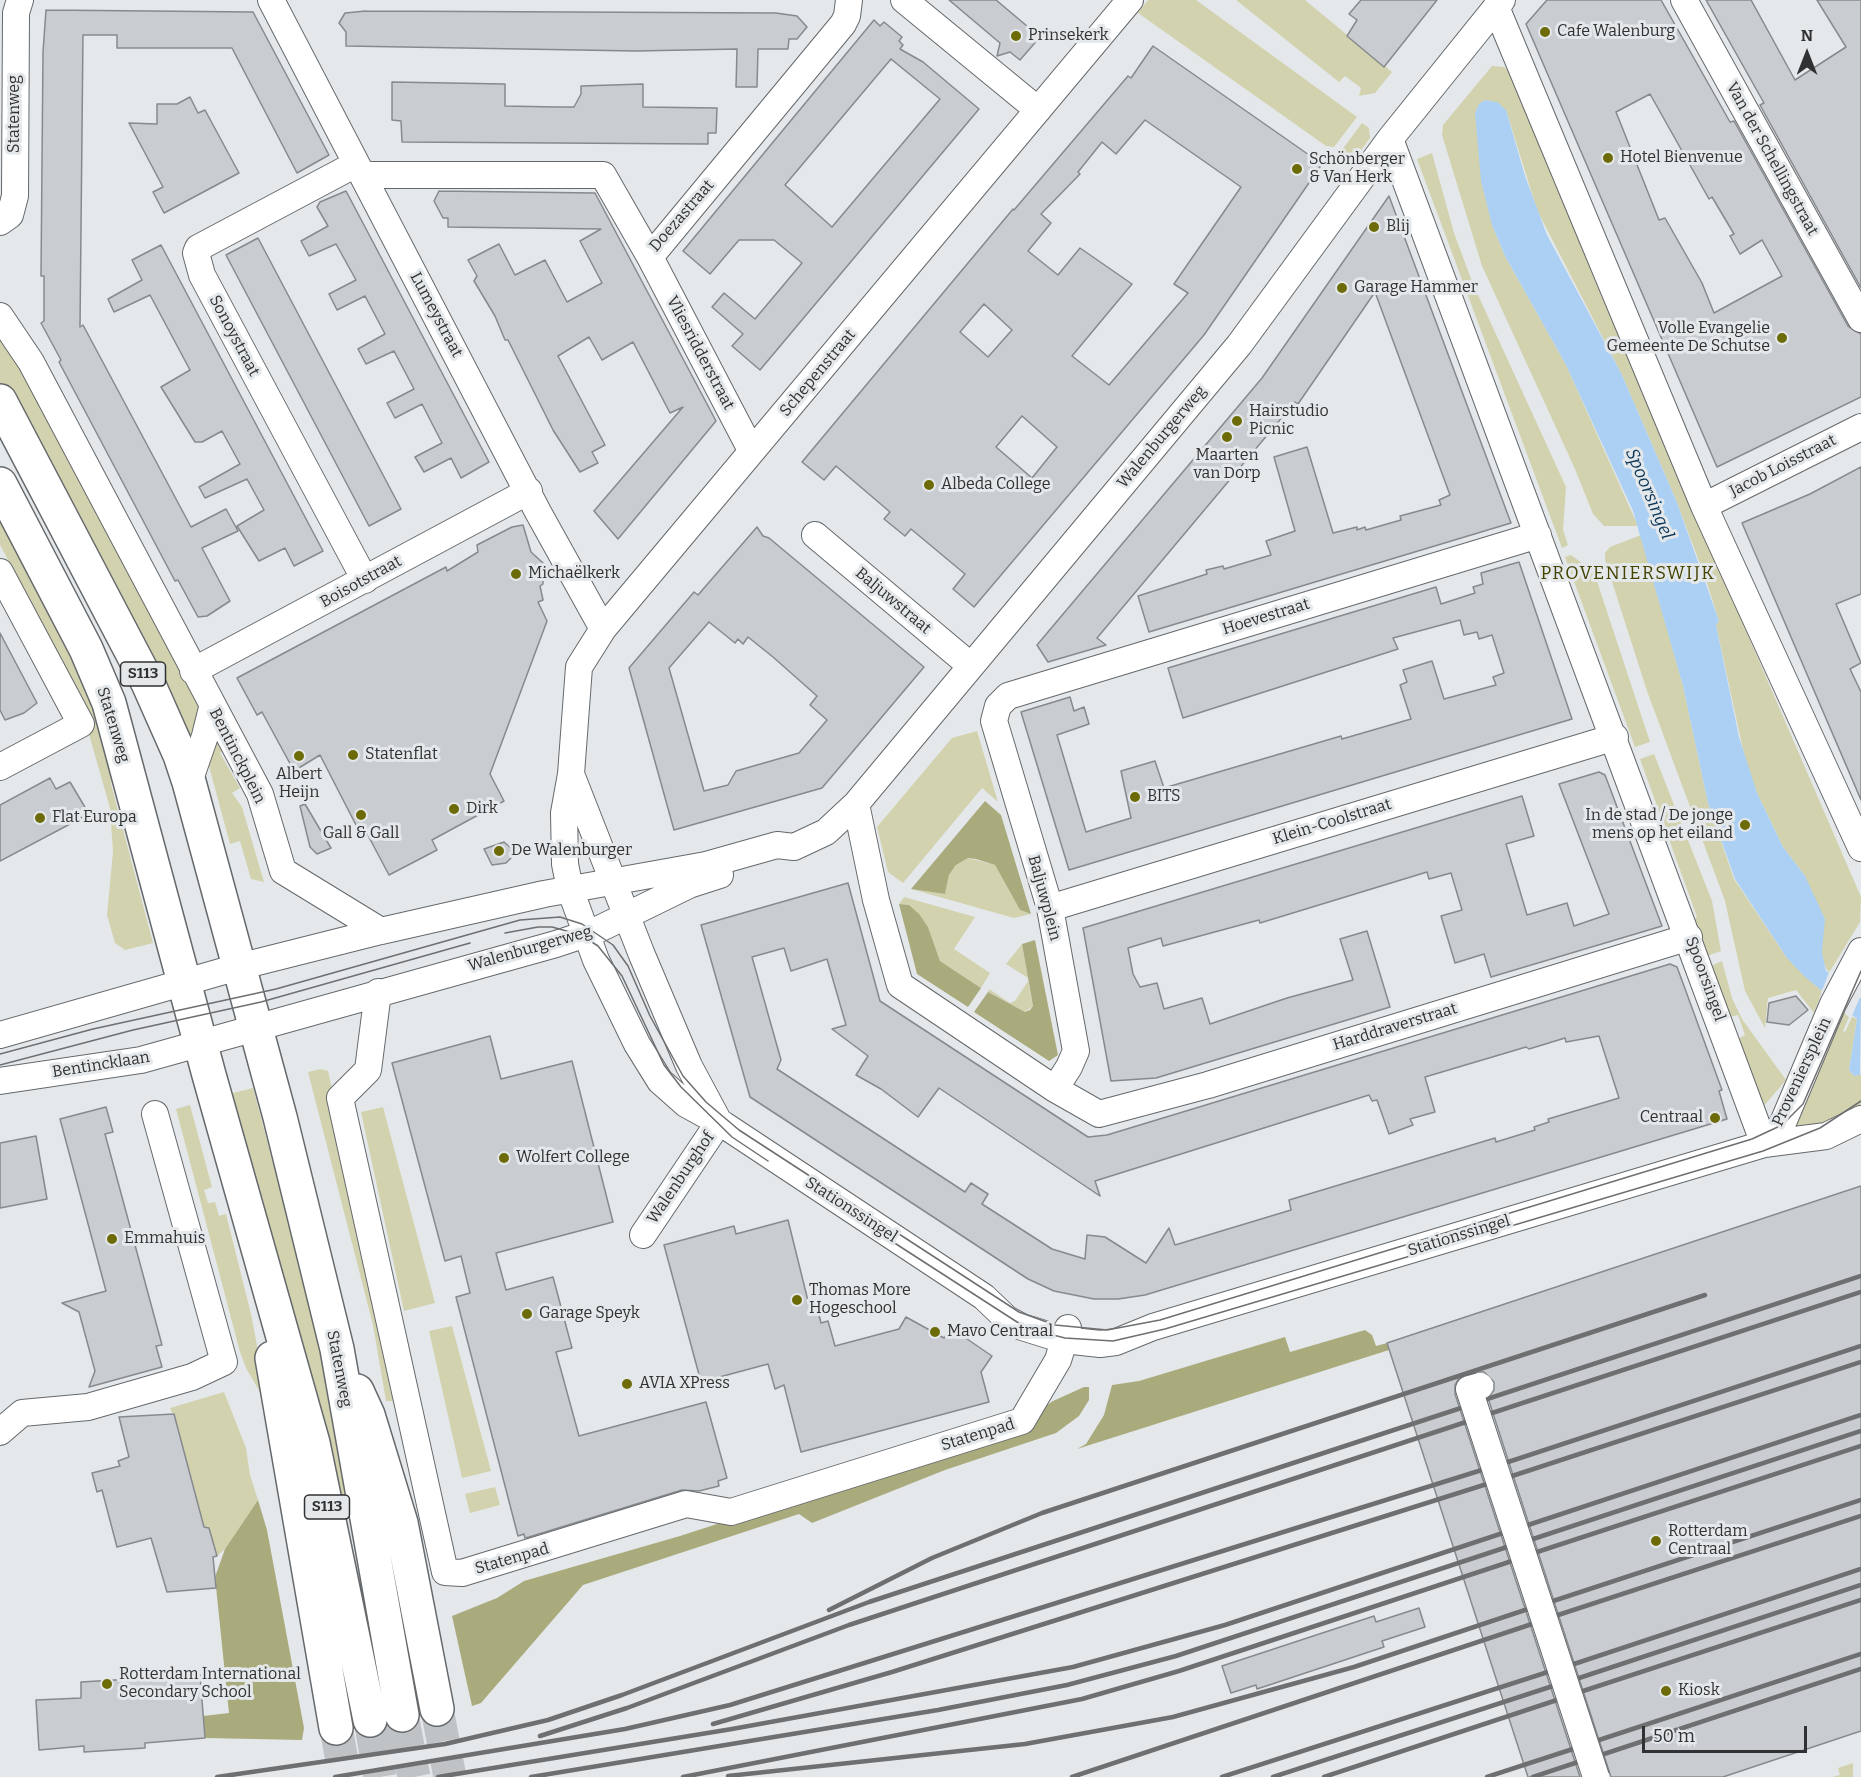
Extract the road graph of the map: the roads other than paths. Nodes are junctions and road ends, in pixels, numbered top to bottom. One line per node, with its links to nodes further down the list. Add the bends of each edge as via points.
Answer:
1 (20, 0): 11 (street, Statenweg, via 16,13 15,196 10,215)
2 (271, 0): 10 (street, Lumeystraat)
3 (849, 0): 12 (street, Doezastraat, via 843,24)
4 (904, 0): 8 (street)
5 (1130, 0): 8 (street, Schepenstraat)
6 (1684, 0): 14 (street, Van der Schellingstraat)
7 (1499, 3): 9 (street, Walenburgerweg); 20 (street)
8 (1038, 110): 17 (street, Schepenstraat)
9 (1390, 139): 22 (street, Spoorsingel); 26 (street, Walenburgerweg, via 1239,345)
10 (359, 170): 12 (street, Doezastraat, via 603,175); 19 (street, Lumeystraat); 24 (street, Sonoystraat, via 213,240 196,253 202,275)
11 (0, 222)
12 (650, 257): 17 (street, Vliesridderstraat)
13 (0, 316): 27 (street, via 31,362)
14 (1861, 319)
15 (0, 401): 33 (main road, S113, via 148,683)
16 (1861, 427): 20 (street, Jacob Loisstraat)
17 (751, 450): 25 (street, Schepenstraat)
18 (0, 484): 46 (main road, Statenweg / S113, via 86,649 109,703)
19 (529, 491): 24 (street, Boisotstraat); 25 (street, Lumeystraat)
20 (1704, 506): 36 (street)
21 (815, 535): 26 (street, Baljuwstraat)
22 (1538, 535): 28 (street, Hoevestraat, via 1008,696); 30 (street, Spoorsingel)
23 (0, 572): 31 (street, Statenweg, via 81,724)
24 (364, 580): 27 (street, Boisotstraat)
25 (603, 629): 32 (street, Schepenstraat, via 579,667)
26 (971, 666): 34 (street, Walenburgerweg)
27 (193, 671): 29 (street, Bentinckplein)
28 (998, 706): 39 (street, Baljuwplein, via 994,721)
29 (212, 708): 33 (street); 41 (street, Bentinckplein, via 260,794 283,871)
30 (1615, 737): 39 (street, Klein-Coolstraat); 43 (street, Spoorsingel)
31 (0, 767)
32 (571, 774): 37 (street, Schepenstraat); 38 (street, Schepenstraat, via 564,813)
33 (189, 782): 45 (main road, S113)
34 (856, 804): 35 (street, Walenburgerweg, via 826,832); 52 (street, via 876,900 900,985)
35 (794, 847): 37 (street, Walenburgerweg, via 777,845 706,865); 40 (street, Walenburgerweg, via 782,858 689,885)
36 (1861, 848)
37 (612, 881): 38 (street, Walenburgerweg); 40 (street, Stationssingel)
38 (570, 889): 41 (street, Walenburgerweg); 42 (street, Stationssingel)
39 (1050, 908): 52 (street, Baljuwplein, via 1076,1051)
40 (626, 918): 42 (street, Walenburgerweg); 55 (street, Stationssingel, via 689,1066)
41 (381, 931): 45 (street, Walenburgerweg)
42 (585, 934): 47 (street, Walenburgerweg); 55 (street, Stationssingel, via 637,1044 660,1081 686,1104)
43 (1689, 937): 52 (street, Harddraverstraat, via 1099,1114); 56 (street, Spoorsingel)
44 (1861, 951): 56 (street, Proveniersplein, via 1833,1004 1782,1125)
45 (238, 967): 46 (street); 48 (main road, S113)
46 (185, 981): 49 (street); 50 (main road, S113)
47 (378, 992): 48 (street, Walenburgerweg); 59 (street, Statenpad, via 368,1070 340,1098 445,1572 462,1573 686,1504 731,1512 1022,1421 1058,1360)
48 (255, 1028): 50 (street); 60 (main road, Statenweg / S113)
49 (0, 1035)
50 (201, 1045): 51 (street, Bentincklaan, via 134,1061); 58 (main road, S113)
51 (0, 1081)
52 (1054, 1089)
53 (155, 1114): 62 (street, via 224,1362 192,1377 88,1407 22,1413)
54 (1861, 1119): 56 (street, Proveniersplein, via 1819,1137)
55 (719, 1122): 57 (street, Walenburghof); 59 (street, Stationssingel, via 984,1297)
56 (1764, 1144): 59 (street, Stationssingel, via 1153,1327)
57 (643, 1235)
58 (271, 1296): 65 (main road, S113, via 314,1443); 66 (main road, S113, via 272,1364)
59 (1066, 1334)
60 (337, 1349): 63 (main road, S113, via 368,1415 401,1523); 64 (main road, Statenweg / S113)
61 (1480, 1386): 67 (street, bridge, via 1469,1389 1492,1441 1538,1579 1583,1718)
62 (0, 1431)
63 (437, 1708)
64 (402, 1715)
65 (370, 1720)
66 (336, 1728)
67 (1596, 1777)

